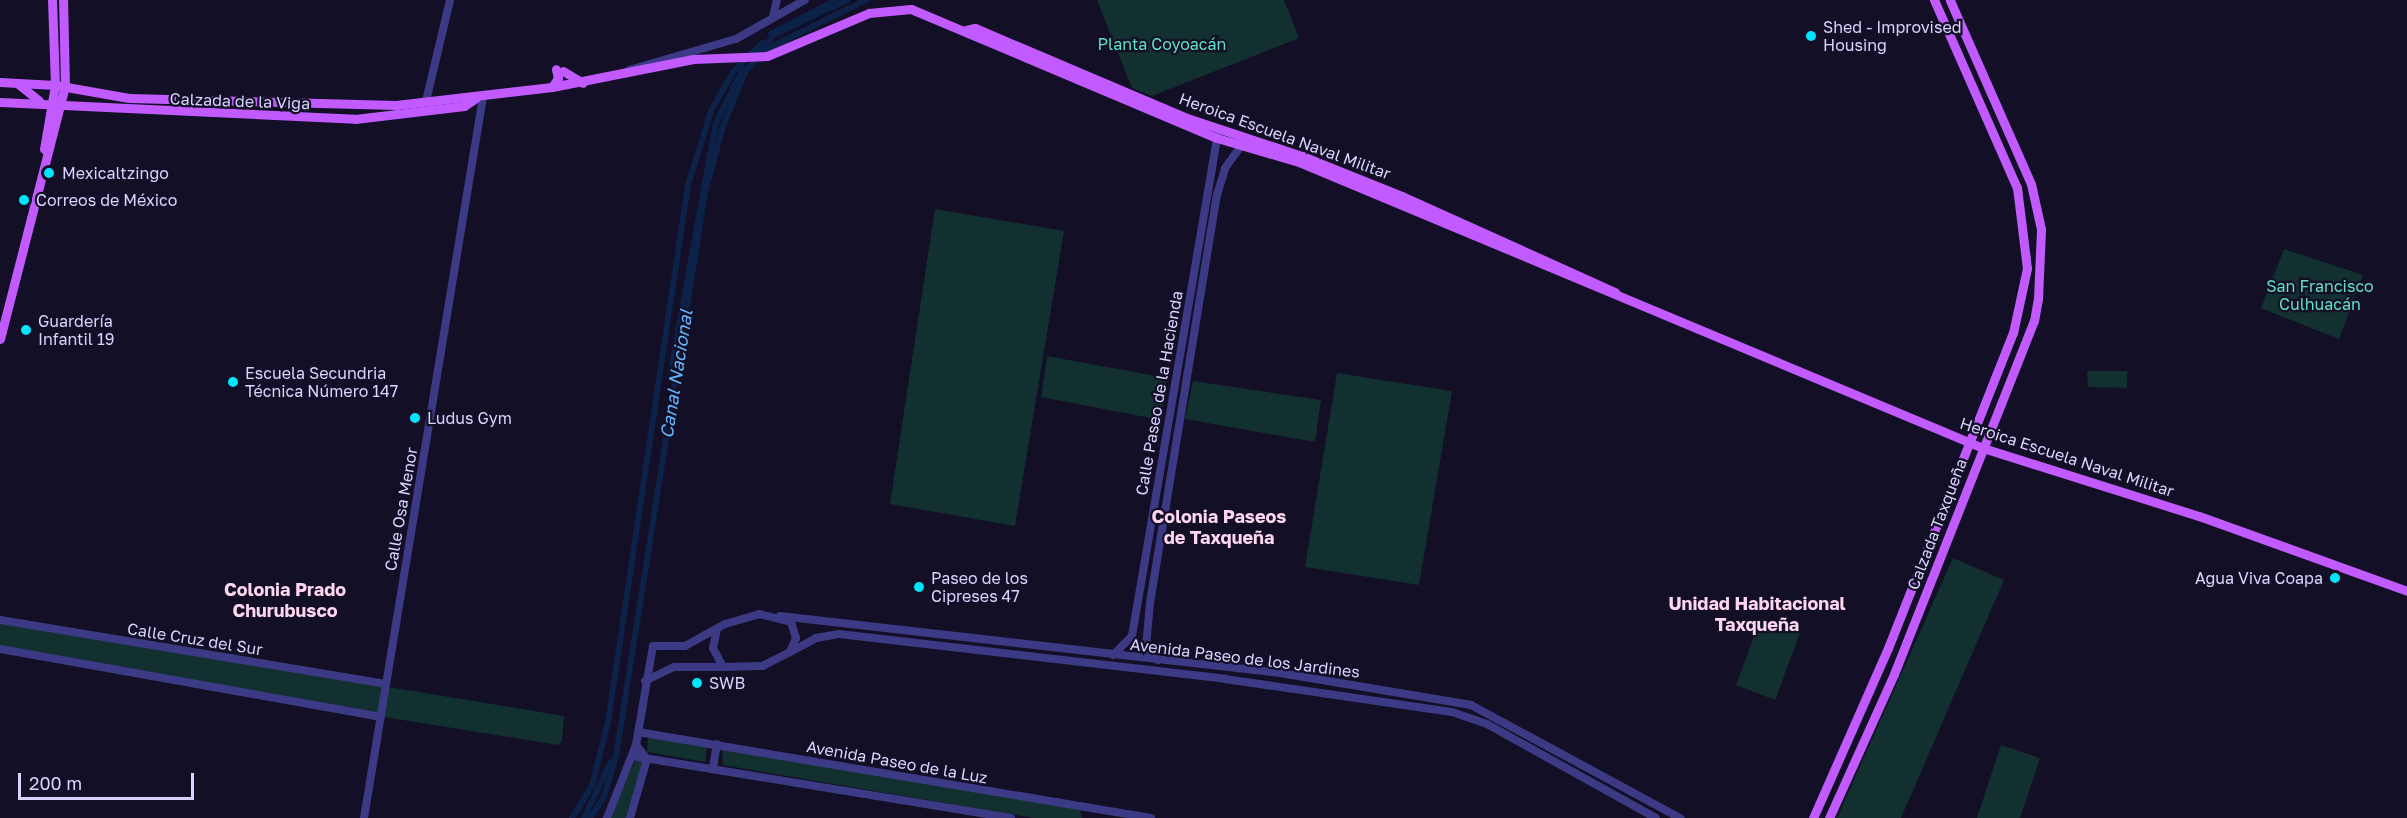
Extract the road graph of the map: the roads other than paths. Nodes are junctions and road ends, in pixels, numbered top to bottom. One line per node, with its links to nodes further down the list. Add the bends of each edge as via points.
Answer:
1 (52, 0): 10 (main road)
2 (63, 0): 10 (main road)
3 (450, 0): 20 (street)
4 (777, 0): 8 (street)
5 (805, 0): 8 (street)
6 (1934, 0): 32 (main road, Calzada Taxqueña, via 2008,163 2025,233 2027,268 2020,309)
7 (1950, 0): 33 (main road, Calzada Taxqueña, via 2022,159 2041,229 2042,270 2034,321)
8 (774, 17): 11 (street, via 736,39 641,64)
9 (699, 59): 11 (main road, Calzada de la Viga); 24 (main road, Heroica Escuela Naval Militar, via 751,58 784,51 884,8 911,9 966,30 971,37)
10 (61, 66): 15 (main road)
11 (623, 74): 14 (main road, Calzada de la Viga)
12 (0, 82): 13 (main road, Calzada de la Viga)
13 (17, 82): 15 (main road, Calzada de la Viga); 19 (main road)
14 (583, 83): 16 (main road, Calzada de la Viga); 16 (main road, via 559,70)
15 (60, 86): 18 (main road, Calzada de la Viga); 22 (main road)
16 (552, 87): 17 (main road, Calzada de la Viga)
17 (479, 98): 20 (main road, Calzada de la Viga); 23 (main road, Calzada de la Viga, via 464,106 374,119); 56 (street, Calle Osa Menor)
18 (175, 100): 20 (main road, Calzada de la Viga, via 351,106); 23 (main road)
19 (39, 101): 21 (main road, Calzada de la Viga); 22 (main road, Calzada de la Viga)
20 (426, 101)
21 (0, 102)
22 (58, 102): 23 (main road, Calzada de la Viga); 31 (main road, via 47,161)
23 (174, 114)
24 (1218, 133): 25 (main road, Heroica Escuela Naval Militar); 26 (street, Calle Paseo de la Hacienda); 28 (main road, Heroica Escuela Naval Militar, via 1402,196 1600,282)
25 (1242, 146): 27 (street, Calle Paseo de la Hacienda, via 1221,181); 28 (main road, Heroica Escuela Naval Militar, via 1299,162)
26 (1193, 273): 27 (street); 29 (street, Calle Paseo de la Hacienda)
27 (1204, 274): 30 (street, Calle Paseo de la Hacienda)
28 (1622, 297): 32 (main road, Heroica Escuela Naval Militar)
29 (1189, 299): 30 (street); 34 (street, Calle Paseo de la Hacienda)
30 (1200, 301): 35 (street, Calle Paseo de la Hacienda)
31 (0, 339)
32 (1968, 441): 33 (main road, Heroica Escuela Naval Militar); 57 (main road, Calzada Taxqueña)
33 (1983, 448): 36 (main road, Heroica Escuela Naval Militar, via 2199,516); 58 (main road, Calzada Taxqueña)
34 (1147, 546): 35 (street); 40 (street, Calle Paseo de la Hacienda)
35 (1159, 548): 41 (street, Calle Paseo de la Hacienda)
36 (2407, 591)
37 (780, 616): 39 (street, via 749,615); 42 (street, Avenida Paseo de los Jardines); 45 (street, via 796,632)
38 (0, 620): 56 (street, Calle Cruz del Sur)
39 (717, 629): 51 (street, via 713,648); 55 (street, via 686,646 653,646)
40 (1131, 636): 41 (street, via 1140,641); 46 (street)
41 (1145, 636): 49 (street, via 1146,646)
42 (1048, 647): 44 (street, Avenida Paseo de los Jardines); 47 (street)
43 (0, 649): 59 (street)
44 (1072, 651): 46 (street, Avenida Paseo de los Jardines); 48 (street)
45 (790, 652): 47 (street, Avenida Paseo de los Jardines, via 816,638 839,634); 51 (street, via 764,666)
46 (1113, 655): 49 (street, Avenida Paseo de los Jardines)
47 (1046, 657): 48 (street, Avenida Paseo de los Jardines)
48 (1070, 660): 53 (street, Avenida Paseo de los Jardines)
49 (1158, 660): 50 (street, Avenida Paseo de los Jardines)
50 (1204, 664): 52 (street, Avenida Paseo de los Jardines); 53 (street)
51 (723, 667): 55 (street, via 674,667)
52 (1227, 667): 54 (street); 66 (street, Avenida Paseo de los Jardines, via 1472,705)
53 (1203, 676): 54 (street, Avenida Paseo de los Jardines)
54 (1225, 679): 67 (street, Avenida Paseo de los Jardines, via 1469,716)
55 (645, 681): 60 (street)
56 (386, 684): 59 (street, Calle Osa Menor)
57 (1870, 692): 58 (main road); 77 (main road, Calzada Taxqueña)
58 (1884, 698): 78 (main road, Calzada Taxqueña)
59 (380, 717): 70 (street, Calle Osa Menor)
60 (638, 732): 61 (street, Avenida Paseo de la Luz); 62 (street)
61 (717, 744): 65 (street); 74 (street, Avenida Paseo de la Luz)
62 (636, 745): 63 (street); 64 (street)
63 (633, 756): 64 (street); 71 (street)
64 (647, 759): 65 (street); 72 (street)
65 (713, 768): 73 (street)
66 (1633, 791): 67 (street); 68 (street, Avenida Paseo de los Jardines)
67 (1627, 802): 69 (street, Avenida Paseo de los Jardines)
68 (1653, 803): 69 (street); 76 (street, Avenida Paseo de los Jardines)
69 (1647, 813): 75 (street, Avenida Paseo de los Jardines)
70 (363, 818)
71 (607, 818)
72 (630, 818)
73 (1011, 818)
74 (1151, 818)
75 (1656, 818)
76 (1680, 818)
77 (1813, 818)
78 (1829, 818)

